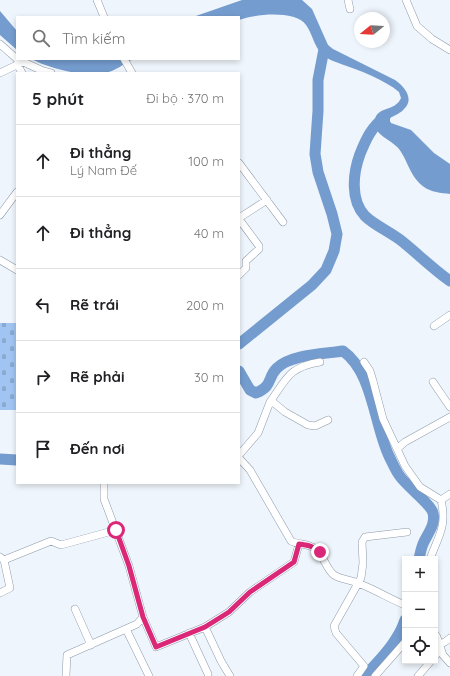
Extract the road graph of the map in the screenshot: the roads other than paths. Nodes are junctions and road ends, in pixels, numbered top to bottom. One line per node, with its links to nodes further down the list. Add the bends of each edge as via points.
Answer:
1 (97, 0): 5 (street)
2 (348, 0): 4 (street)
3 (406, 0): 7 (street, via 418,26)
4 (350, 9)
5 (104, 16)
6 (0, 44): 8 (street)
7 (450, 50)
8 (16, 58)
9 (125, 60): 13 (street)
10 (19, 61): 11 (street); 12 (street); 14 (street)
11 (22, 72)
12 (46, 72)
13 (131, 72)
14 (0, 73)
15 (240, 164): 17 (street)
16 (16, 193): 18 (street)
17 (267, 200): 19 (street); 21 (street)
18 (0, 215)
19 (240, 217)
20 (240, 219): 24 (street, via 259,249 246,261 246,268)
21 (283, 222)
22 (0, 260): 23 (street)
23 (16, 269)
24 (240, 274)
25 (450, 315): 26 (street)
26 (434, 326)
27 (320, 362): 30 (street, via 297,369)
28 (364, 362): 34 (street, via 370,371 384,419)
29 (432, 382): 31 (street)
30 (270, 402): 33 (street, via 308,425 315,426); 35 (street, via 258,432)
31 (450, 407)
32 (450, 417): 34 (street)
33 (328, 420)
34 (398, 448): 39 (street, via 405,466 420,487)
35 (240, 454)
36 (240, 459): 43 (street, via 250,470 291,541)
37 (104, 484): 41 (street, via 104,499)
38 (450, 494): 39 (street)
39 (441, 500): 40 (street)
40 (447, 526): 44 (street)
41 (116, 530): 45 (street, via 61,545 50,541); 50 (street)
42 (407, 532): 46 (street, via 365,537 362,542 363,563)
43 (299, 544): 46 (street, via 309,545 320,552 335,575); 51 (street, via 294,562 250,592 229,612)
44 (432, 556)
45 (2, 558): 47 (street, via 10,588)
46 (359, 583): 48 (street); 66 (street, via 334,626 336,633 364,666)
47 (0, 593)
48 (402, 604)
49 (75, 609): 56 (street)
50 (143, 617): 52 (street, via 137,624); 53 (street, via 156,647)
51 (205, 627): 53 (street); 65 (street)
52 (126, 629): 56 (street); 64 (street)
53 (189, 633): 62 (street)
54 (438, 637): 58 (street)
55 (450, 638): 58 (street)
56 (91, 644): 63 (street, via 67,655)
57 (402, 645): 67 (street)
58 (440, 647): 59 (street); 60 (street, via 443,656)
59 (438, 651)
60 (450, 663)
61 (428, 664): 68 (street)
62 (208, 674)
63 (66, 676)
64 (149, 676)
65 (230, 676)
66 (357, 676)
67 (375, 676)
68 (418, 676)

